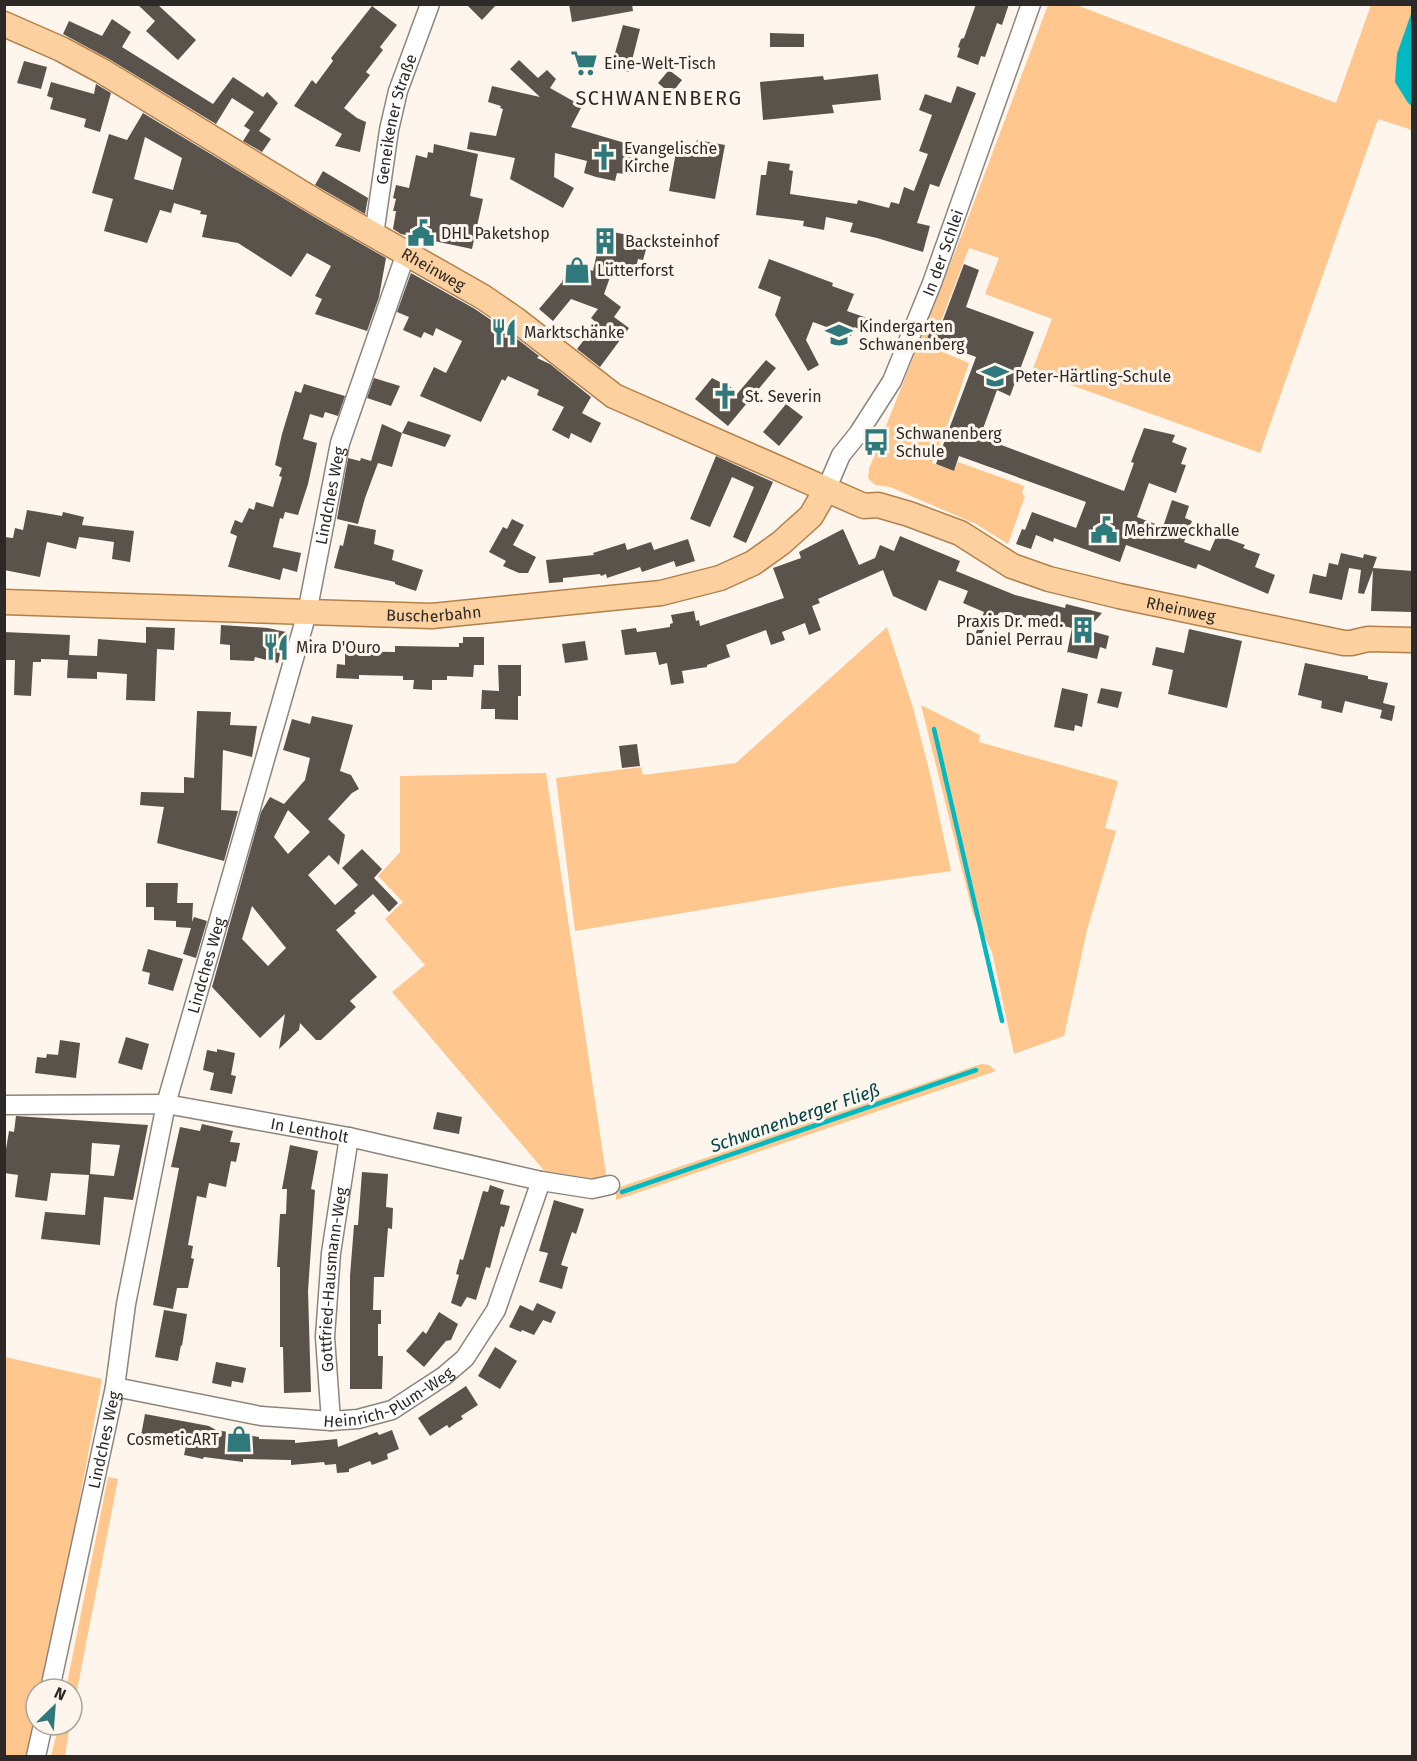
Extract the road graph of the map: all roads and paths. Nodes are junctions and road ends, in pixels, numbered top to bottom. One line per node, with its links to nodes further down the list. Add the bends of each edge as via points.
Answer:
1 (430, 4): 4 (street, Geneikener Straße, via 398,91)
2 (1031, 4): 6 (street, In der Schlei, via 933,283 892,381 841,455)
3 (4, 24): 4 (main road, Rheinweg, via 102,71)
4 (374, 235): 5 (main road, Rheinweg)
5 (406, 253): 6 (main road, Rheinweg, via 491,302 614,396); 8 (street, Lindches Weg, via 340,443)
6 (826, 490): 8 (main road, Buscherbahn, via 811,516 753,563 720,578 661,592 432,616); 10 (main road, Rheinweg, via 864,506 871,514 997,566 1012,566 1119,596)
7 (4, 602): 8 (main road, Buscherbahn)
8 (307, 613): 12 (street, Lindches Weg)
9 (1413, 640): 10 (main road, Rheinweg, via 1368,639)
10 (1352, 643): 11 (main road, Rheinweg, via 1362,651)
11 (1413, 657)
12 (166, 1104): 13 (street, In Lentholt); 14 (street, In Lentholt); 17 (street, Lindches Weg, via 126,1304)
13 (4, 1105)
14 (349, 1137): 15 (street, In Lentholt); 18 (street, Gottfried-Hausmann-Weg, via 331,1253 326,1327)
15 (541, 1181): 16 (street, In Lentholt, via 592,1188); 18 (street, Heinrich-Plum-Weg, via 496,1310 465,1358 392,1410)
16 (610, 1185)
17 (115, 1387): 18 (street, Heinrich-Plum-Weg, via 261,1416); 19 (street, Lindches Weg)
18 (331, 1421)
19 (54, 1677)
20 (40, 1737): 21 (street)
21 (36, 1756)

